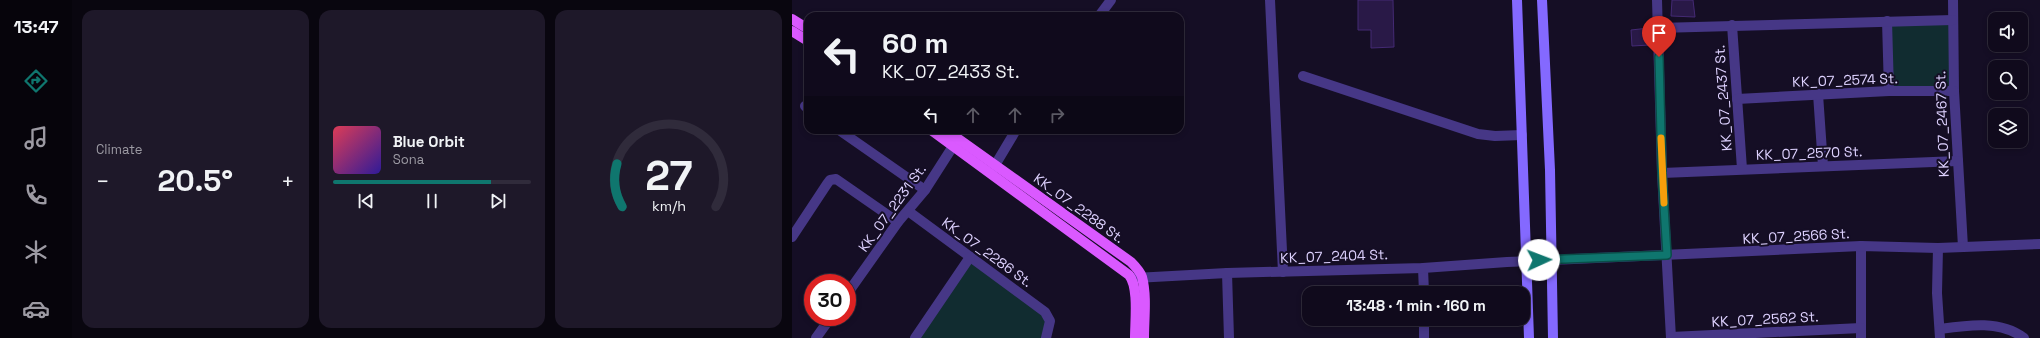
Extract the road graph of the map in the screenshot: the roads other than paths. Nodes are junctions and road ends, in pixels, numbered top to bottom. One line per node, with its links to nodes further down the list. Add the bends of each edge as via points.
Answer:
1 (1111, 0): 7 (street)
2 (1270, 0): 46 (street)
3 (1517, 0): 25 (street)
4 (1542, 0): 43 (street)
5 (1656, 0): 13 (street)
6 (1952, 0): 9 (street, KK_07_2467 St.)
7 (1102, 12)
8 (792, 19): 12 (main road)
9 (1953, 20): 10 (street); 18 (street, KK_07_2467 St.)
10 (1887, 21): 11 (street); 17 (street)
11 (1732, 25): 13 (street); 20 (street, KK_07_2437 St.)
12 (804, 26)
13 (1658, 28): 31 (street)
14 (792, 31): 15 (main road)
15 (804, 38)
16 (1302, 76): 25 (street, via 1478,134)
17 (1889, 91): 18 (street, KK_07_2574 St.); 19 (street, KK_07_2574 St.)
18 (1954, 91): 27 (street, KK_07_2467 St.)
19 (1818, 94): 20 (street, KK_07_2574 St.); 29 (street)
20 (1737, 99): 30 (street, KK_07_2437 St.)
21 (845, 134): 33 (street)
22 (939, 134): 26 (main road, KK_07_2288 St.)
23 (949, 134): 26 (main road, KK_07_2288 St.)
24 (1014, 134): 28 (street)
25 (1522, 135): 44 (street)
26 (955, 142): 28 (main road, KK_07_2288 St.); 32 (main road, KK_07_2288 St.); 33 (street, KK_07_2231 St.)
27 (1958, 161): 29 (street, KK_07_2570 St.); 39 (street, KK_07_2467 St.)
28 (996, 164): 32 (street); 48 (main road, KK_07_2288 St., via 1078,226 1131,262)
29 (1823, 166): 30 (street, KK_07_2570 St.)
30 (1742, 169): 31 (street, KK_07_2570 St.)
31 (1662, 173): 41 (street)
32 (990, 174): 48 (main road, KK_07_2288 St.)
33 (925, 190): 34 (street, KK_07_2231 St.)
34 (908, 211): 35 (street, KK_07_2231 St.); 42 (street, KK_07_2286 St.)
35 (898, 222): 36 (street, via 836,179 830,180); 49 (street, KK_07_2231 St.)
36 (792, 237)
37 (2040, 244): 39 (street, KK_07_2566 St.)
38 (1861, 246): 40 (street, KK_07_2566 St.); 41 (street, KK_07_2566 St.); 53 (street)
39 (1963, 247): 40 (street, KK_07_2566 St.)
40 (1938, 248): 54 (street, via 1937,293)
41 (1667, 255): 43 (street, KK_07_2566 St.); 66 (street)
42 (970, 257): 58 (street); 59 (street, KK_07_2286 St., via 1045,312 1049,318)
43 (1553, 260): 44 (street, KK_07_2566 St.); 65 (street)
44 (1526, 261): 45 (street, KK_07_2404 St.); 64 (street)
45 (1423, 268): 46 (street, KK_07_2404 St.); 50 (street)
46 (1283, 272): 47 (street, KK_07_2404 St.)
47 (1226, 273): 48 (street, KK_07_2404 St.); 62 (street)
48 (1137, 278): 60 (main road); 61 (main road)
49 (856, 281)
50 (1424, 286)
51 (825, 326): 57 (street)
52 (1424, 326): 63 (street)
53 (1861, 333): 55 (street, KK_07_2562 St.)
54 (1940, 333): 67 (street, via 1970,325 2010,329)
55 (1784, 335): 56 (street, KK_07_2562 St.)
56 (1742, 336): 66 (street, KK_07_2562 St.)
57 (816, 338)
58 (915, 338)
59 (1046, 338)
60 (1136, 338)
61 (1144, 338)
62 (1229, 338)
63 (1424, 338)
64 (1529, 338)
65 (1554, 338)
66 (1671, 338)
67 (2024, 338)

